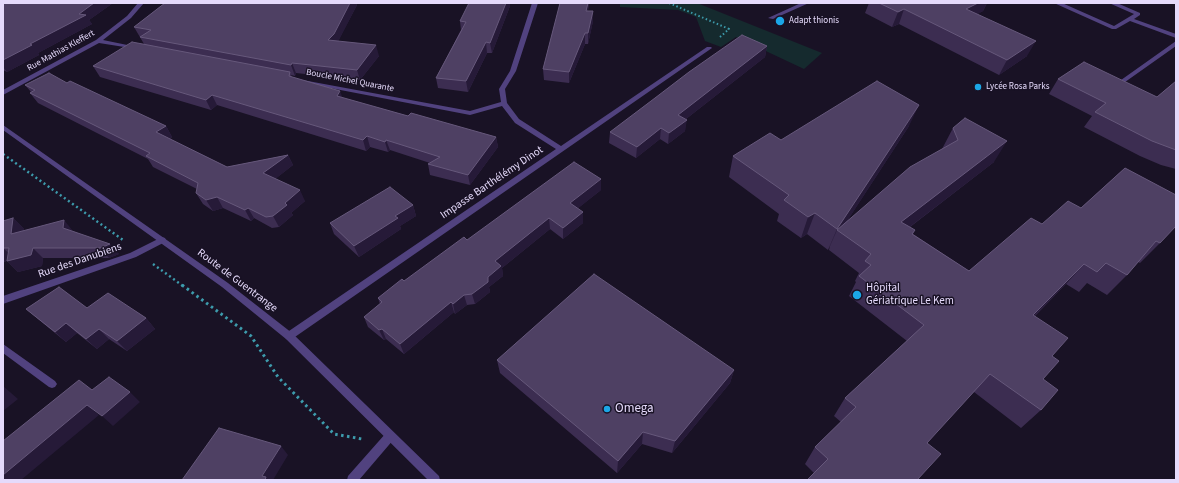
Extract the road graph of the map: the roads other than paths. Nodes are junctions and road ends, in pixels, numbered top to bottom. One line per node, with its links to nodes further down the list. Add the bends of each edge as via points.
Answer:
1 (141, 3): 9 (street, Rue Mathias Kleffert, via 129,17)
2 (535, 3): 16 (street, via 513,71 502,89)
3 (806, 3): 6 (street)
4 (1057, 3): 7 (street, via 1114,28)
5 (1112, 3): 7 (street, via 1138,14)
6 (771, 18)
7 (1130, 19): 8 (street)
8 (1176, 36)
9 (98, 41): 12 (street); 15 (street, Rue Mathias Kleffert)
10 (1176, 43): 14 (street)
11 (708, 48): 18 (street, Impasse Barthélémy Dinot)
12 (145, 50)
13 (292, 79): 16 (street, Boucle Michel Quarante, via 470,113)
14 (1116, 86)
15 (3, 93)
16 (504, 104): 18 (street, via 517,121)
17 (3, 127): 19 (street, Route de Guentrange)
18 (561, 149): 21 (street, Impasse Barthélémy Dinot)
19 (162, 240): 20 (street, Rue des Danubiens, via 138,253); 21 (street, Route de Guentrange, via 225,285)
20 (3, 300)
21 (289, 336): 24 (street, Route de Guentrange)
22 (3, 348): 23 (street)
23 (52, 384)
24 (387, 440): 25 (street); 26 (street, Route de Guentrange)
25 (352, 480)
26 (435, 480)

